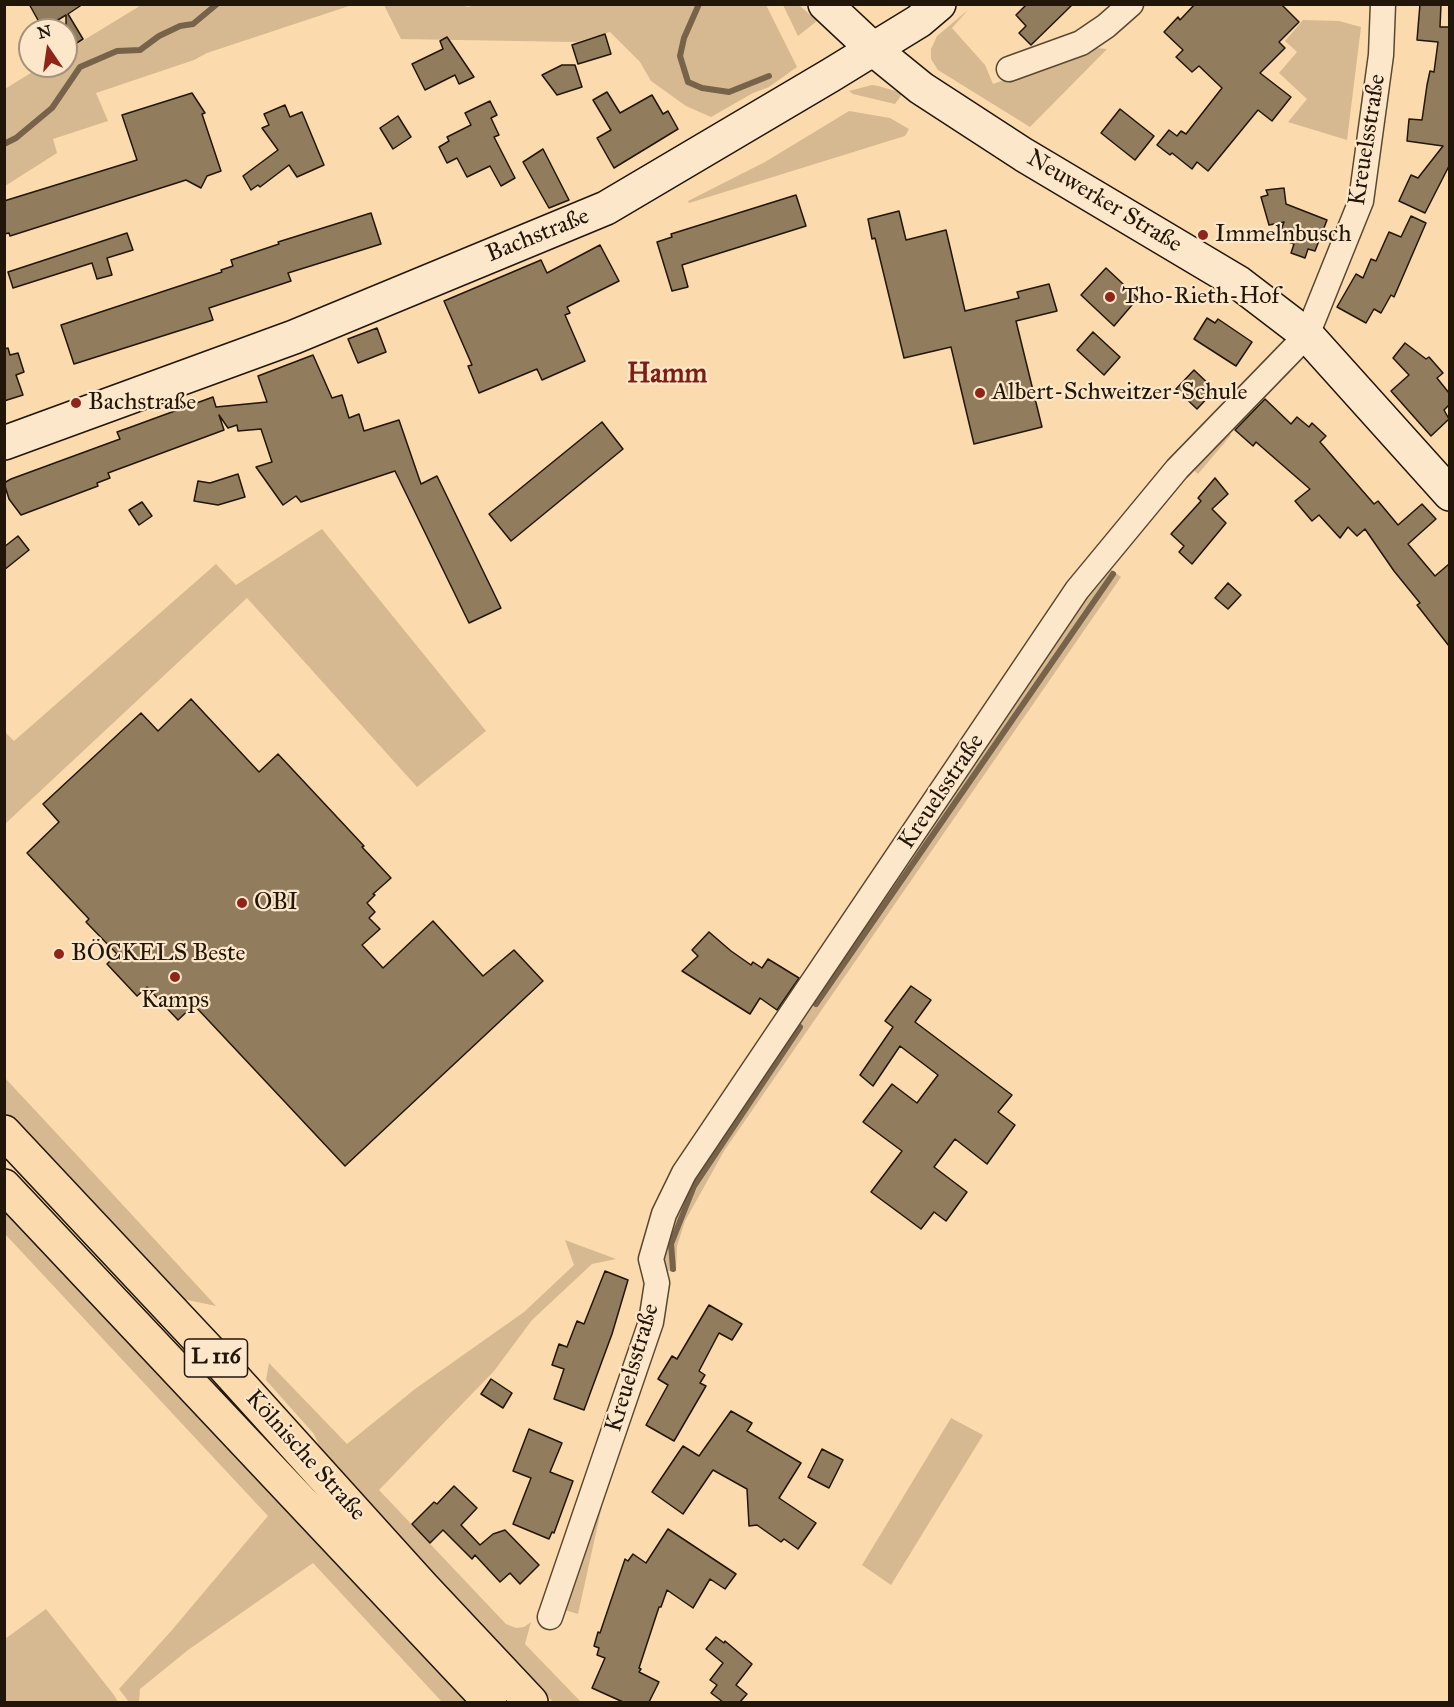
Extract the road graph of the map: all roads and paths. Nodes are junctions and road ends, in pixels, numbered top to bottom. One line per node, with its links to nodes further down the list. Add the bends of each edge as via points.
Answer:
1 (825, 4): 5 (street, Neuwerker Straße)
2 (939, 4): 5 (street, Bachstraße)
3 (1131, 4): 6 (street, via 1081,43)
4 (1383, 4): 7 (street, Kreuelsstraße, via 1381,55 1361,201)
5 (873, 49): 7 (street, Neuwerker Straße, via 921,88 1024,155 1239,283); 8 (street, Bachstraße, via 606,207 294,337)
6 (1009, 69)
7 (1307, 335): 9 (street, Neuwerker Straße); 12 (street, Kreuelsstraße, via 1177,470 1077,590 684,1173 664,1214 651,1259 657,1283 651,1322)
8 (4, 443)
9 (1447, 484)
10 (4, 1132): 14 (main road, Kölnische Straße / L 116)
11 (4, 1186): 13 (main road, Kölnische Straße / L 116)
12 (550, 1617)
13 (490, 1702)
14 (531, 1702)

